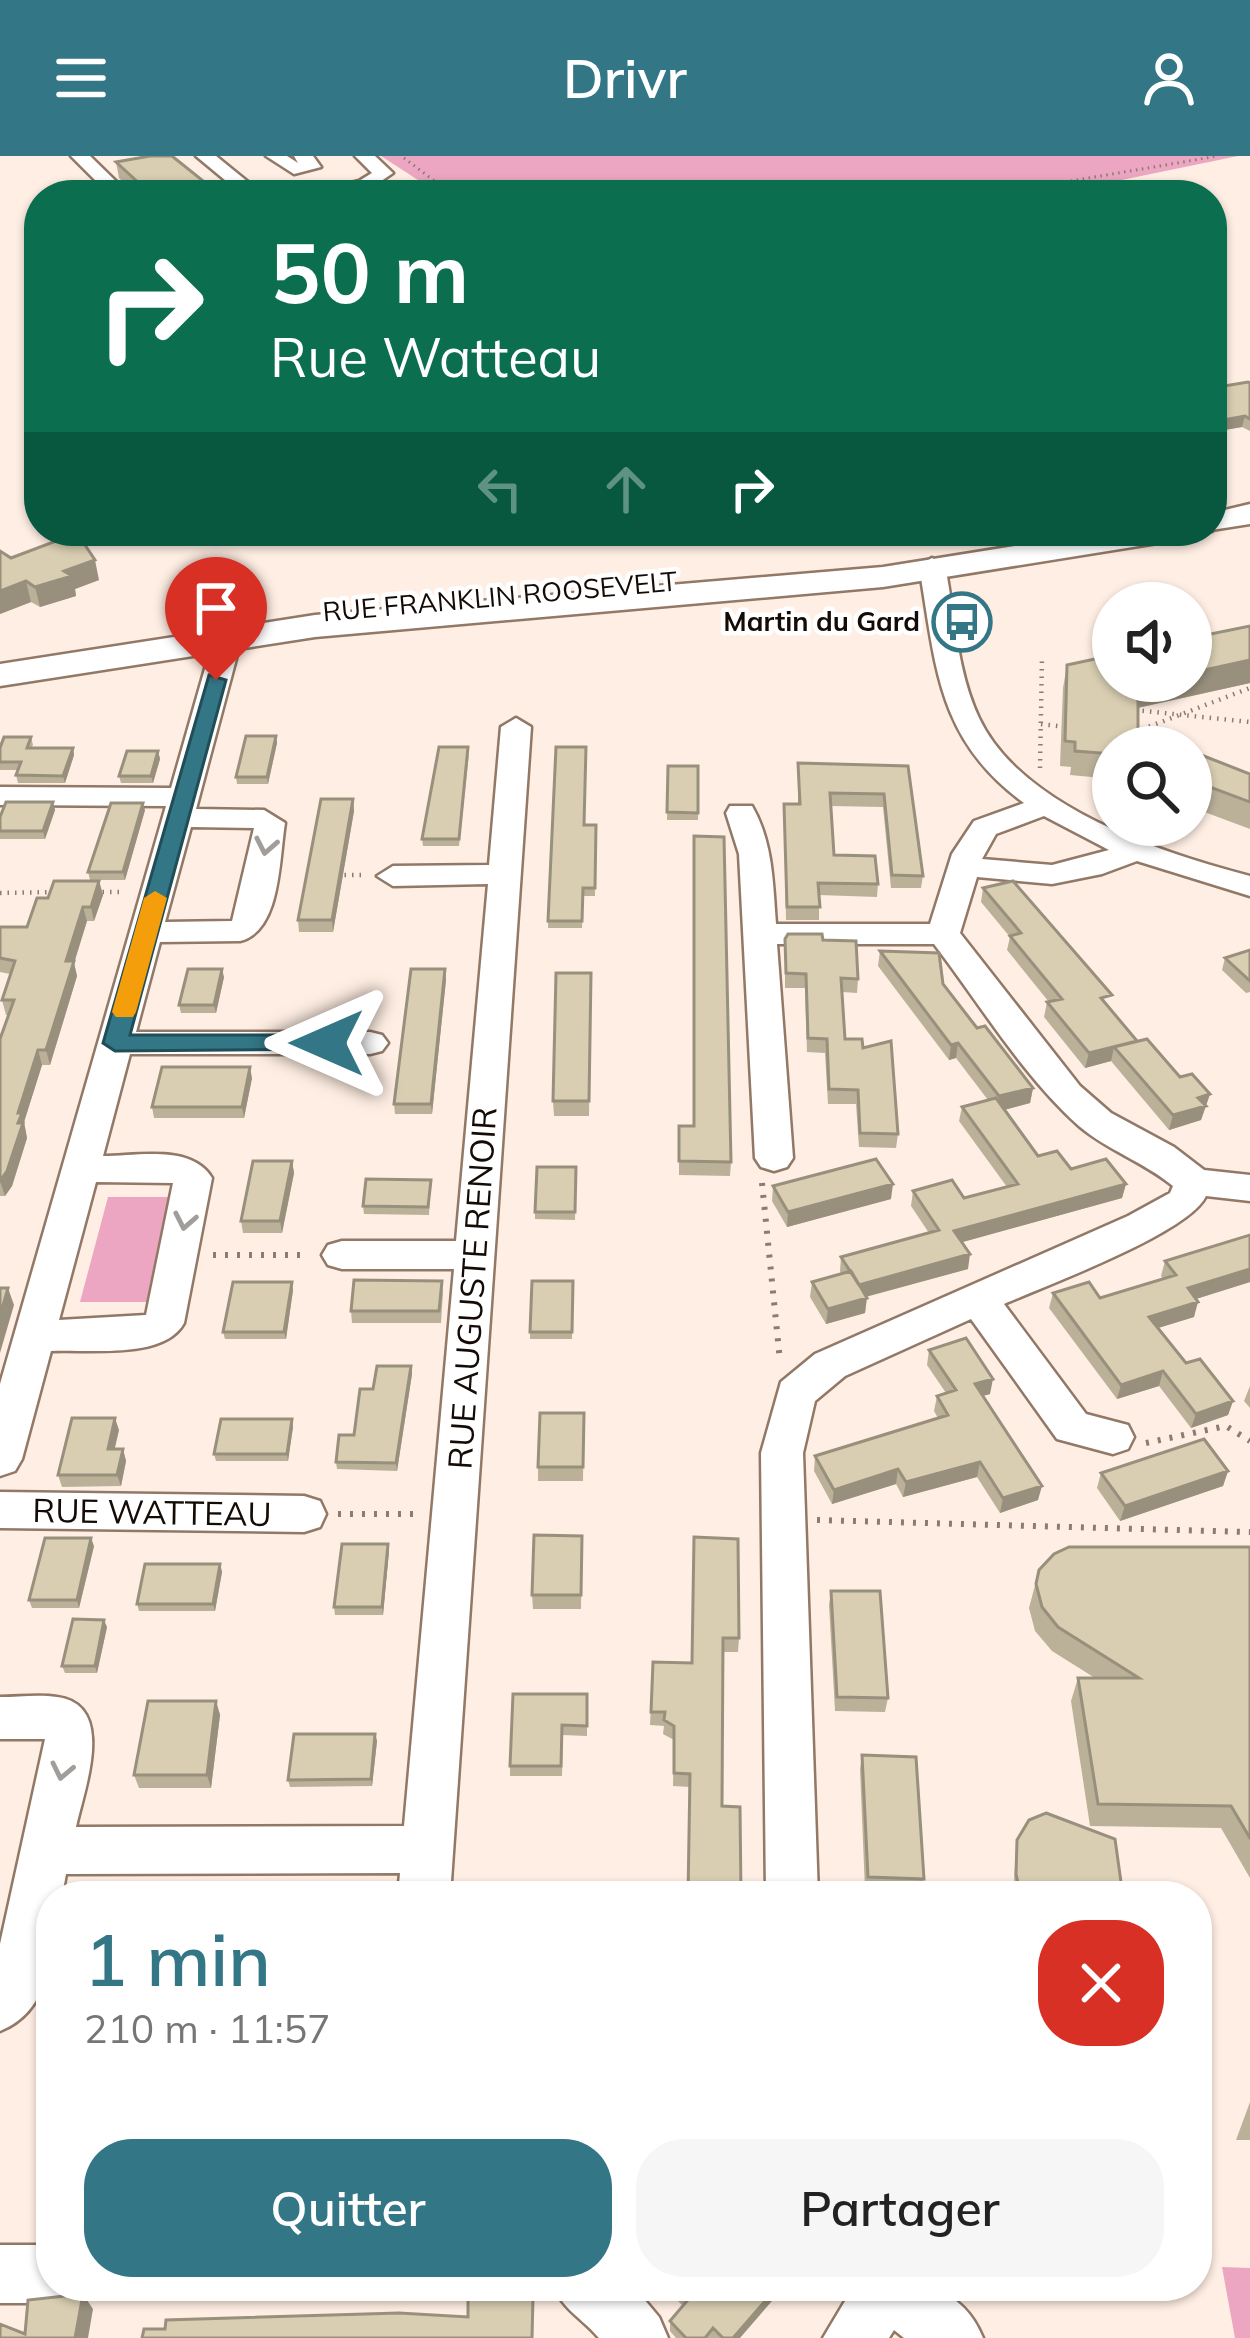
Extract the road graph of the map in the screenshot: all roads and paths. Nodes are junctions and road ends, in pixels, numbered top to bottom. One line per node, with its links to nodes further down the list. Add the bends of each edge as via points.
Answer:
1 (80, 156): 8 (street)
2 (205, 156): 9 (street)
3 (275, 156): 4 (street, via 294,170 312,167)
4 (303, 156)
5 (364, 156): 10 (street, via 382,167)
6 (401, 156): 11 (path)
7 (1218, 156): 12 (path)
8 (105, 180)
9 (236, 180)
10 (373, 180)
11 (433, 180)
12 (1076, 180)
13 (1091, 546): 14 (main road, RUE FRANKLIN ROOSEVELT)
14 (932, 566): 15 (main road, RUE FRANKLIN ROOSEVELT, via 883,577); 27 (street, via 965,722)
15 (226, 633): 17 (main road, RUE FRANKLIN ROOSEVELT); 28 (street, RUE WATTEAU)
16 (1042, 657): 22 (path)
17 (0, 675)
18 (1250, 688): 20 (path)
19 (1136, 709): 20 (path)
20 (1177, 714): 21 (path); 23 (path)
21 (1250, 722)
22 (1041, 724): 25 (path); 27 (path)
23 (1149, 726)
24 (516, 727): 32 (street, RUE AUGUSTE RENOIR)
25 (1088, 728)
26 (0, 796): 28 (street)
27 (1042, 803): 30 (street); 31 (street, via 985,828)
28 (181, 808): 39 (street, RUE WATTEAU); 40 (street, one-way to 40, via 271,824 251,922 240,931)
29 (741, 813): 41 (street, via 755,854)
30 (1135, 850): 31 (street, via 1054,878); 35 (street)
31 (965, 865): 42 (street)
32 (504, 874): 34 (street); 51 (street, RUE AUGUSTE RENOIR)
33 (327, 875): 34 (path)
34 (393, 875)
35 (1250, 886)
36 (0, 892): 37 (path)
37 (67, 892)
38 (90, 892): 39 (path)
39 (157, 892): 40 (street, RUE WATTEAU)
40 (146, 932): 43 (street, RUE WATTEAU)
41 (758, 934): 42 (street); 45 (street)
42 (943, 934): 47 (street, via 1067,1094)
43 (115, 1043): 44 (street); 46 (street, RUE WATTEAU)
44 (370, 1043)
45 (774, 1158): 54 (path, via 762,1182 781,1371)
46 (81, 1169): 49 (street, one-way to 49, via 180,1169 194,1178); 53 (street, RUE WATTEAU)
47 (1194, 1183): 48 (street); 52 (street, via 1185,1202 1159,1217)
48 (1250, 1188)
49 (178, 1255): 50 (path); 53 (street, via 164,1323 149,1331)
50 (342, 1255): 51 (street)
51 (474, 1255): 61 (street, RUE AUGUSTE RENOIR)
52 (980, 1301): 54 (street, via 830,1365); 56 (street, via 1072,1427)
53 (34, 1336): 55 (street, RUE WATTEAU)
54 (796, 1393): 62 (street, via 782,1453)
55 (7, 1411): 58 (street, RUE WATTEAU)
56 (1113, 1437): 57 (path, via 1153,1444 1226,1426)
57 (1250, 1441)
58 (0, 1460)
59 (0, 1510): 60 (street, RUE WATTEAU)
60 (304, 1514): 61 (path)
61 (454, 1514): 66 (street, RUE AUGUSTE RENOIR)
62 (783, 1519): 63 (path); 68 (street)
63 (1250, 1532)
64 (0, 1718): 65 (street, one-way to 65, via 59,1718 71,1733)
65 (45, 1851): 66 (street, RUE AUGUSTE RENOIR); 67 (street)
66 (426, 1872)
67 (39, 1881)
68 (792, 1881)
69 (36, 1895): 70 (street, via 17,1987)
70 (0, 2005)
71 (0, 2274): 72 (street)
72 (36, 2274)
73 (606, 2301): 76 (street)
74 (877, 2301): 77 (street)
75 (904, 2301): 78 (street)
76 (638, 2338)
77 (853, 2338)
78 (953, 2338)

